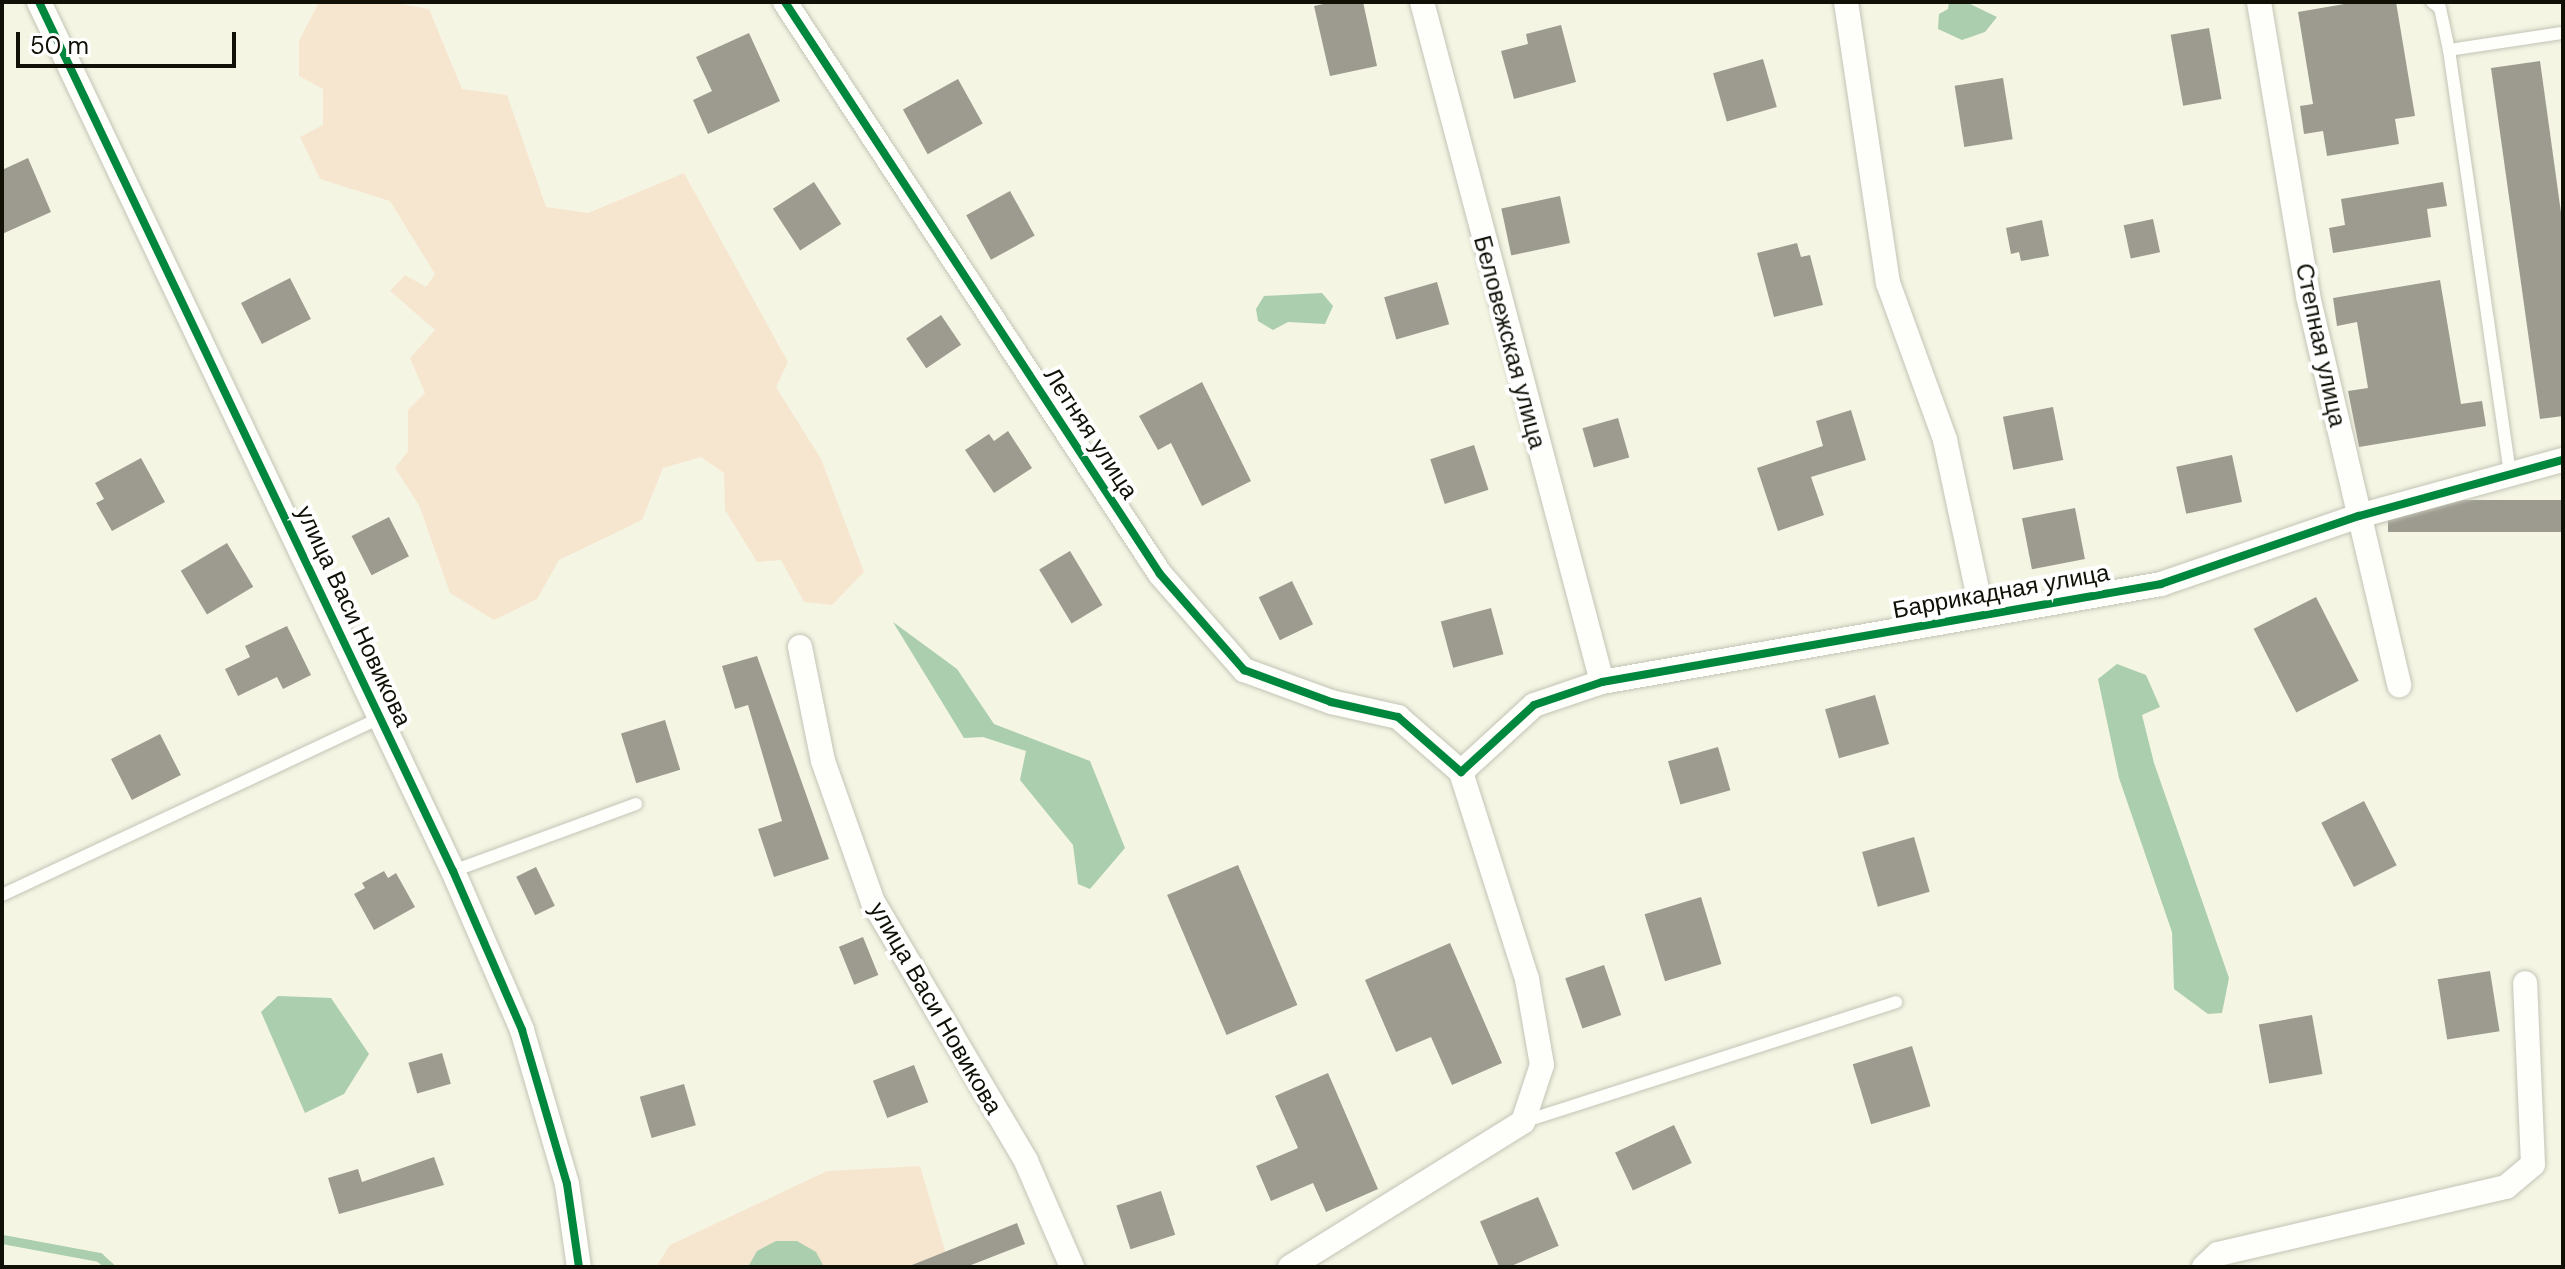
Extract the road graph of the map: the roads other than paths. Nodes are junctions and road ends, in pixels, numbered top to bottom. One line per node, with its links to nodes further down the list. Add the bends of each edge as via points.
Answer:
1 (39, 2): 16 (street, улица Васи Новикова)
2 (785, 2): 17 (street, Летняя улица, via 1160,574 1244,670 1331,702 1398,717)
3 (1422, 2): 14 (street, Беловежская улица)
4 (1846, 2): 12 (street, via 1888,283 1945,440)
5 (2259, 2): 11 (street, Степная улица, via 2308,296)
6 (2432, 2): 8 (lane, via 2440,8)
7 (2562, 37): 8 (lane)
8 (2449, 50): 10 (lane)
9 (2563, 460): 10 (street, Баррикадная улица)
10 (2510, 475): 11 (street, Баррикадная улица)
11 (2359, 516): 12 (street, Баррикадная улица, via 2161,584); 15 (street, Степная улица)
12 (1982, 613): 14 (street, Баррикадная улица)
13 (800, 647): 25 (street, улица Васи Новикова, via 823,761 873,902 1026,1161)
14 (1602, 682): 17 (street, Баррикадная улица, via 1534,705)
15 (2399, 685)
16 (380, 718): 19 (street, улица Васи Новикова); 20 (lane)
17 (1461, 772): 23 (street, via 1527,979 1540,1050 1542,1065)
18 (636, 804): 19 (lane)
19 (453, 871): 24 (street, улица Васи Новикова, via 522,1030 567,1184)
20 (2, 895)
21 (2525, 983): 27 (street, via 2533,1164 2506,1187 2218,1254)
22 (1896, 1002): 23 (lane)
23 (1523, 1122): 26 (street)
24 (579, 1267)
25 (1072, 1267)
26 (1290, 1267)
27 (2204, 1267)

